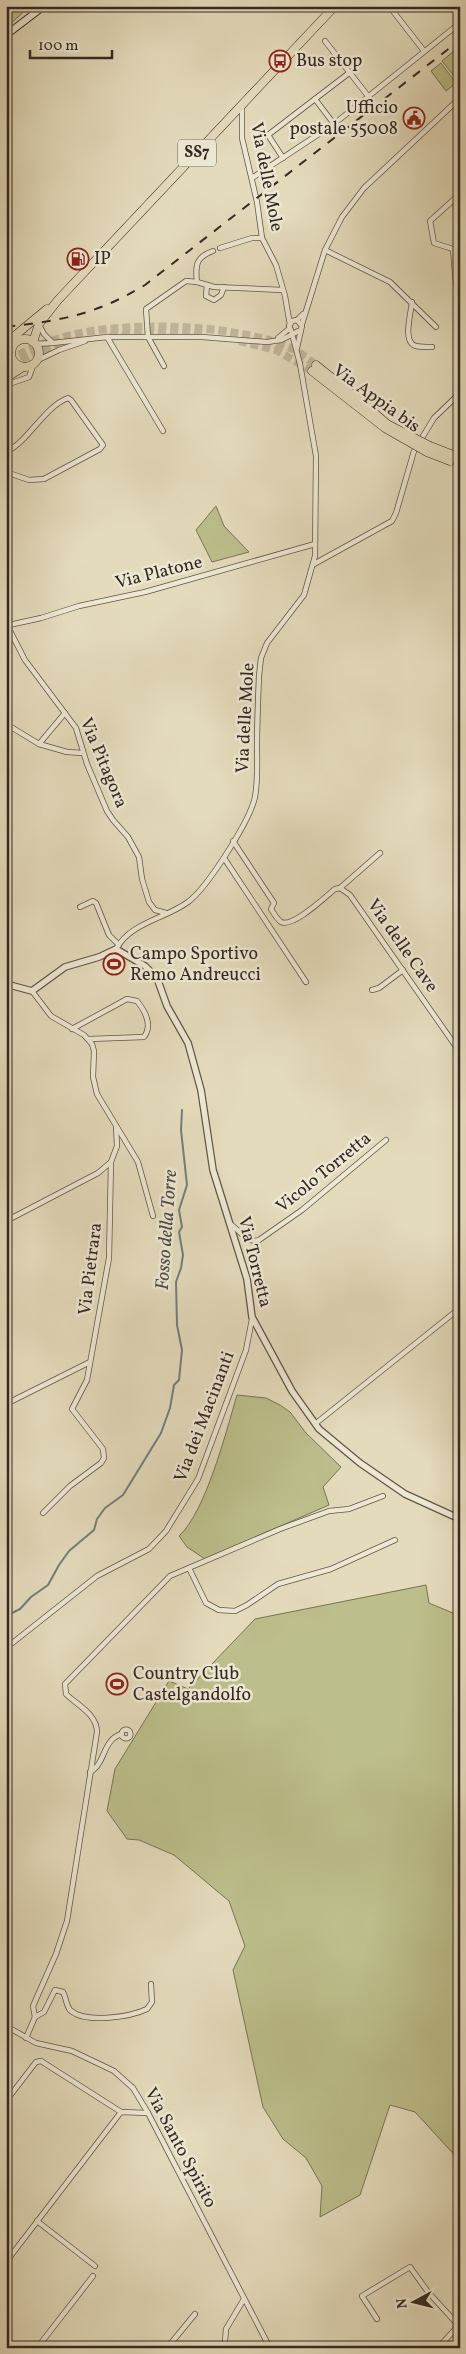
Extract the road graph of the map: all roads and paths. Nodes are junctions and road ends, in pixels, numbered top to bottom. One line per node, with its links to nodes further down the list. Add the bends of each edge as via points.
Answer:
1 (44, 6): 5 (main road)
2 (335, 6): 12 (main road, SS7)
3 (389, 6): 7 (street)
4 (460, 23): 7 (street)
5 (6, 35)
6 (325, 41): 8 (street)
7 (424, 52): 9 (street)
8 (349, 72): 9 (street); 11 (street)
9 (368, 96): 13 (street)
10 (460, 98): 19 (street, via 356,197 336,226)
11 (315, 99): 13 (street); 14 (street, via 268,135)
12 (242, 106): 15 (street, Via delle Mole, via 241,133); 26 (main road, SS7)
13 (334, 124): 14 (street)
14 (284, 158): 15 (street)
15 (252, 178): 17 (street, Via delle Mole)
16 (459, 197): 25 (street, via 430,221 434,242 453,249 456,284)
17 (262, 238): 18 (street); 24 (street, Via delle Mole, via 274,260)
18 (220, 248)
19 (325, 250): 27 (street, via 383,277); 28 (street)
20 (213, 251): 21 (street, via 198,259)
21 (197, 282): 22 (street); 36 (street, via 186,281 146,309)
22 (207, 286): 23 (street); 23 (street, via 206,296 214,300)
23 (224, 287): 24 (street)
24 (283, 290): 29 (street, Via delle Mole)
25 (460, 290)
26 (58, 300): 31 (main road, SS7); 43 (main road, SS7, via 21,330)
27 (412, 302): 33 (street); 44 (street, via 410,342 415,346)
28 (306, 308): 30 (street); 32 (street)
29 (288, 309): 30 (street, Via delle Mole); 34 (street, Via delle Mole)
30 (296, 320): 32 (street, Via delle Mole); 34 (street)
31 (39, 324): 40 (main road, SS7); 41 (street)
32 (302, 324): 34 (street)
33 (436, 327)
34 (293, 330): 38 (street); 39 (street); 42 (street, Via delle Mole); 45 (street, Via delle Mole)
35 (107, 337): 36 (street); 37 (street); 54 (street)
36 (148, 337): 39 (street); 47 (street)
37 (90, 339): 41 (street); 46 (street)
38 (281, 340): 39 (street); 42 (street)
39 (272, 341)
40 (34, 343): 41 (street); 43 (main road, via 22,340); 46 (main road, via 38,352)
41 (53, 343)
42 (295, 344): 45 (street, Via delle Mole)
43 (10, 347): 48 (main road, via 13,360)
44 (432, 347)
45 (297, 355): 58 (street, Via delle Mole, via 316,456)
46 (35, 362): 48 (main road); 50 (street)
47 (164, 366)
48 (24, 367): 50 (street); 51 (main road)
49 (314, 368): 56 (main road, Via Appia bis, bridge, via 385,428)
50 (31, 375): 52 (street)
51 (6, 378)
52 (6, 385)
53 (460, 393): 59 (street, via 434,418 414,451 392,521)
54 (163, 431)
55 (6, 452): 57 (street, via 18,445 68,398 103,445 44,479 29,480)
56 (452, 458)
57 (6, 472)
58 (315, 544): 59 (street, Via delle Mole); 60 (street, Via Platone, via 145,592)
59 (314, 564): 65 (street, Via delle Mole, via 304,595 270,638 261,658 256,792)
60 (8, 624): 61 (street, Via Pitagora, via 26,660)
61 (65, 713): 63 (street); 64 (street, Via Pitagora, via 77,731)
62 (6, 724): 63 (street)
63 (39, 744): 64 (street, via 65,752)
64 (83, 753): 70 (street, Via Pitagora, via 110,816 138,855 142,882 151,905 156,911)
65 (233, 841): 67 (street, Via delle Mole); 68 (street, via 274,903 271,909 281,922 294,921)
66 (380, 853): 68 (street)
67 (224, 858): 70 (street, Via delle Mole, via 194,898); 73 (street)
68 (340, 888): 72 (street, Via delle Cave, via 350,895)
69 (80, 907): 71 (street, via 95,902)
70 (166, 913): 71 (street, Via delle Mole, via 135,930)
71 (117, 947): 76 (street, via 99,957 65,967); 85 (street, Via Torretta, via 157,978 167,1006 188,1043 201,1090 211,1162)
72 (403, 970): 75 (street); 79 (street, Via delle Cave)
73 (306, 982)
74 (6, 984): 76 (street)
75 (372, 990)
76 (32, 992): 77 (street, via 46,1012)
77 (72, 1029): 78 (street); 78 (street, via 128,999 137,1001 147,1018 149,1028 144,1037)
78 (89, 1039): 80 (street, via 94,1050 97,1094)
79 (457, 1048)
80 (116, 1126): 82 (street, Via Pietrara, via 117,1146); 83 (street, via 138,1162)
81 (386, 1140): 85 (street, Vicolo Torretta, via 312,1202 261,1239 249,1240)
82 (111, 1162): 84 (street, via 98,1173); 88 (street, Via Pietrara, via 110,1248)
83 (153, 1216)
84 (6, 1221)
85 (230, 1224): 87 (street, Via Torretta, via 247,1279)
86 (460, 1308): 90 (street)
87 (252, 1317): 90 (street, Via Torretta, via 286,1382); 96 (street, Via dei Macinanti, via 246,1350 204,1462 193,1489 172,1523 149,1549 97,1576)
88 (90, 1362): 89 (street); 92 (street, Via Pietrara, via 85,1386 72,1410 102,1448 104,1458 68,1487)
89 (6, 1404)
90 (315, 1424): 93 (street, Via Torretta, via 392,1486)
91 (383, 1496): 95 (street, via 348,1509 326,1512)
92 (43, 1513)
93 (460, 1519)
94 (395, 1540): 95 (street, via 331,1569 278,1584 235,1611 219,1610 206,1603)
95 (189, 1568): 98 (street, via 161,1584 64,1686 66,1694 89,1714 96,1725)
96 (6, 1648)
97 (122, 1734): 98 (street, via 115,1736)
98 (90, 1772): 100 (street, via 67,1921 34,2004)
99 (151, 1984): 100 (street, via 152,2003 144,2011 89,2018 71,2010 63,1992 58,1989 53,1992 44,2012)
100 (35, 2017): 102 (street)
101 (6, 2026): 102 (street, Via Santo Spirito)
102 (26, 2038): 105 (street, Via Santo Spirito, via 79,2054 114,2070 133,2088)
103 (6, 2101): 104 (street, via 36,2062 41,2061)
104 (121, 2112): 105 (street); 106 (street)
105 (148, 2113): 110 (street, Via Santo Spirito)
106 (37, 2221): 107 (street); 108 (street)
107 (6, 2262)
108 (95, 2266)
109 (93, 2276): 115 (street)
110 (244, 2299): 114 (street, via 226,2329); 117 (street, Via Santo Spirito)
111 (195, 2314): 116 (street)
112 (377, 2319): 113 (street, via 362,2296 410,2267)
113 (459, 2327): 118 (street)
114 (225, 2342)
115 (37, 2348)
116 (167, 2348)
117 (270, 2348)
118 (438, 2348)

